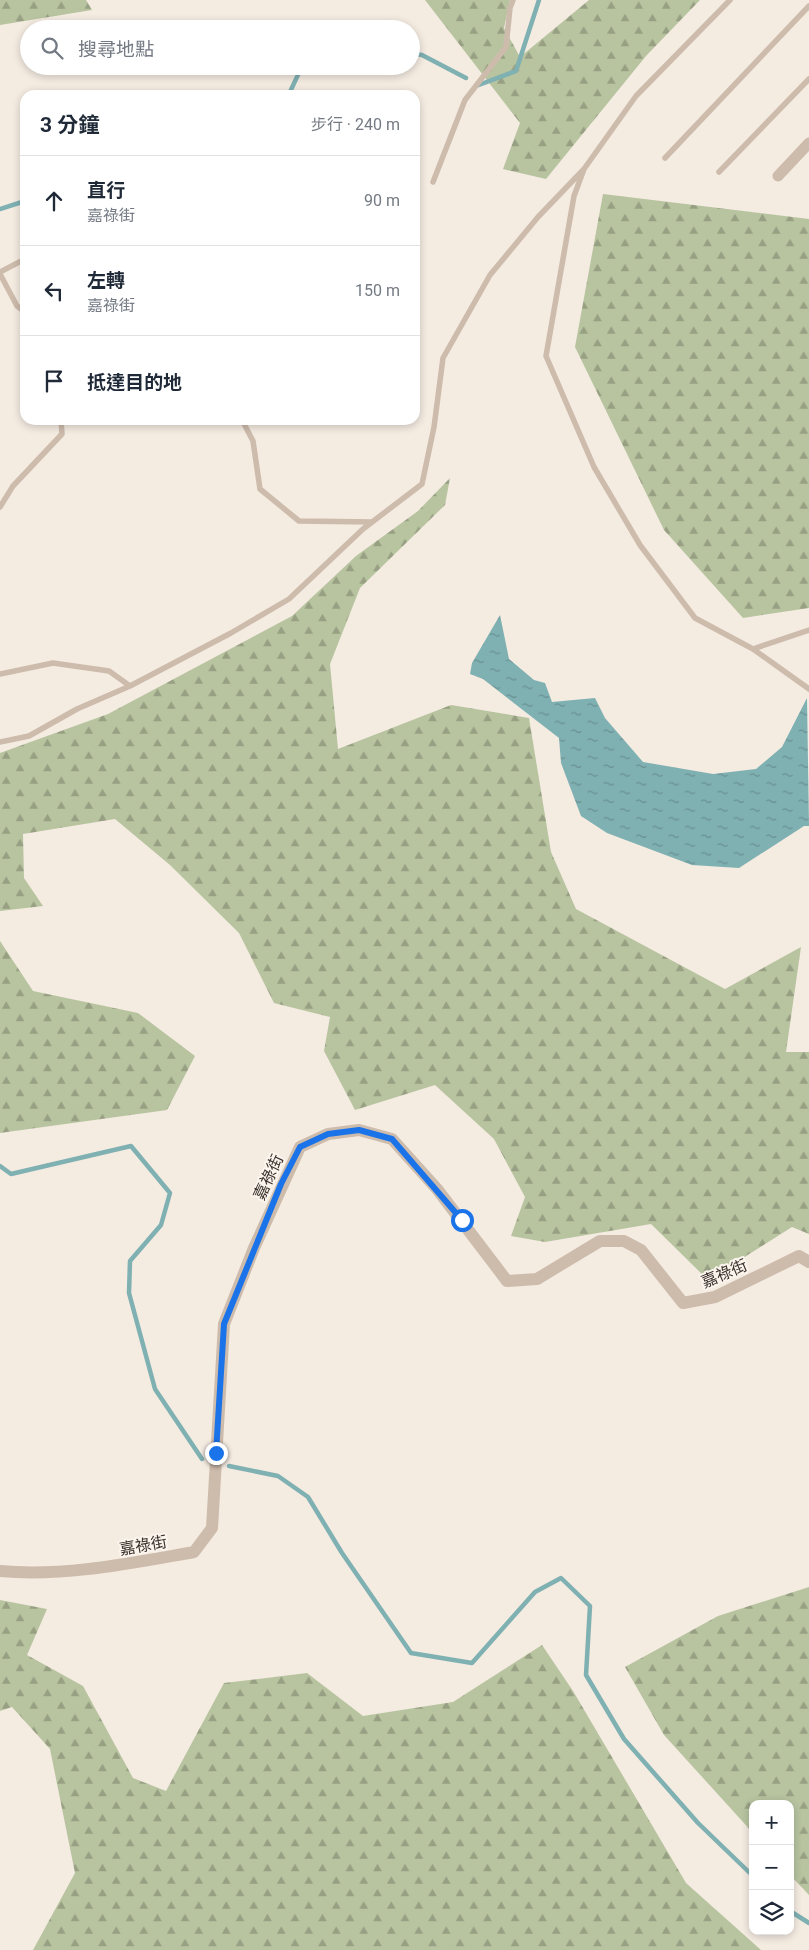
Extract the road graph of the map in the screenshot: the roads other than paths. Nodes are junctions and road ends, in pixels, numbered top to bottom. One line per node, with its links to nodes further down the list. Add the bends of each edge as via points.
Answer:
1 (513, 0): 10 (lane, via 506,47 464,100)
2 (730, 0): 7 (lane, via 636,96)
3 (809, 6): 6 (lane)
4 (809, 79): 8 (lane)
5 (809, 143): 9 (street)
6 (665, 158)
7 (584, 169): 17 (lane, via 538,217 490,275 443,358 422,484); 19 (lane, via 574,196 546,356 594,467 640,545 695,618)
8 (719, 172)
9 (778, 176)
10 (433, 182)
11 (20, 261): 12 (lane)
12 (0, 273): 13 (lane)
13 (20, 308)
14 (61, 425): 16 (lane, via 62,434 13,486)
15 (245, 425): 17 (lane, via 254,441 260,489 299,521)
16 (0, 506)
17 (372, 522): 21 (lane, via 289,598 231,633)
18 (809, 630): 19 (lane)
19 (753, 649): 22 (lane)
20 (0, 674): 21 (lane, via 53,663 109,671)
21 (130, 686): 23 (lane, via 77,709 29,736)
22 (809, 689)
23 (0, 742)
24 (809, 1262): 25 (street, 嘉祿街, via 798,1256 715,1297 683,1303 641,1250 624,1241 600,1241 537,1279 507,1281 437,1189 392,1139 359,1130 328,1134 300,1147 224,1324 212,1528 194,1552 114,1566)
25 (0, 1572)

